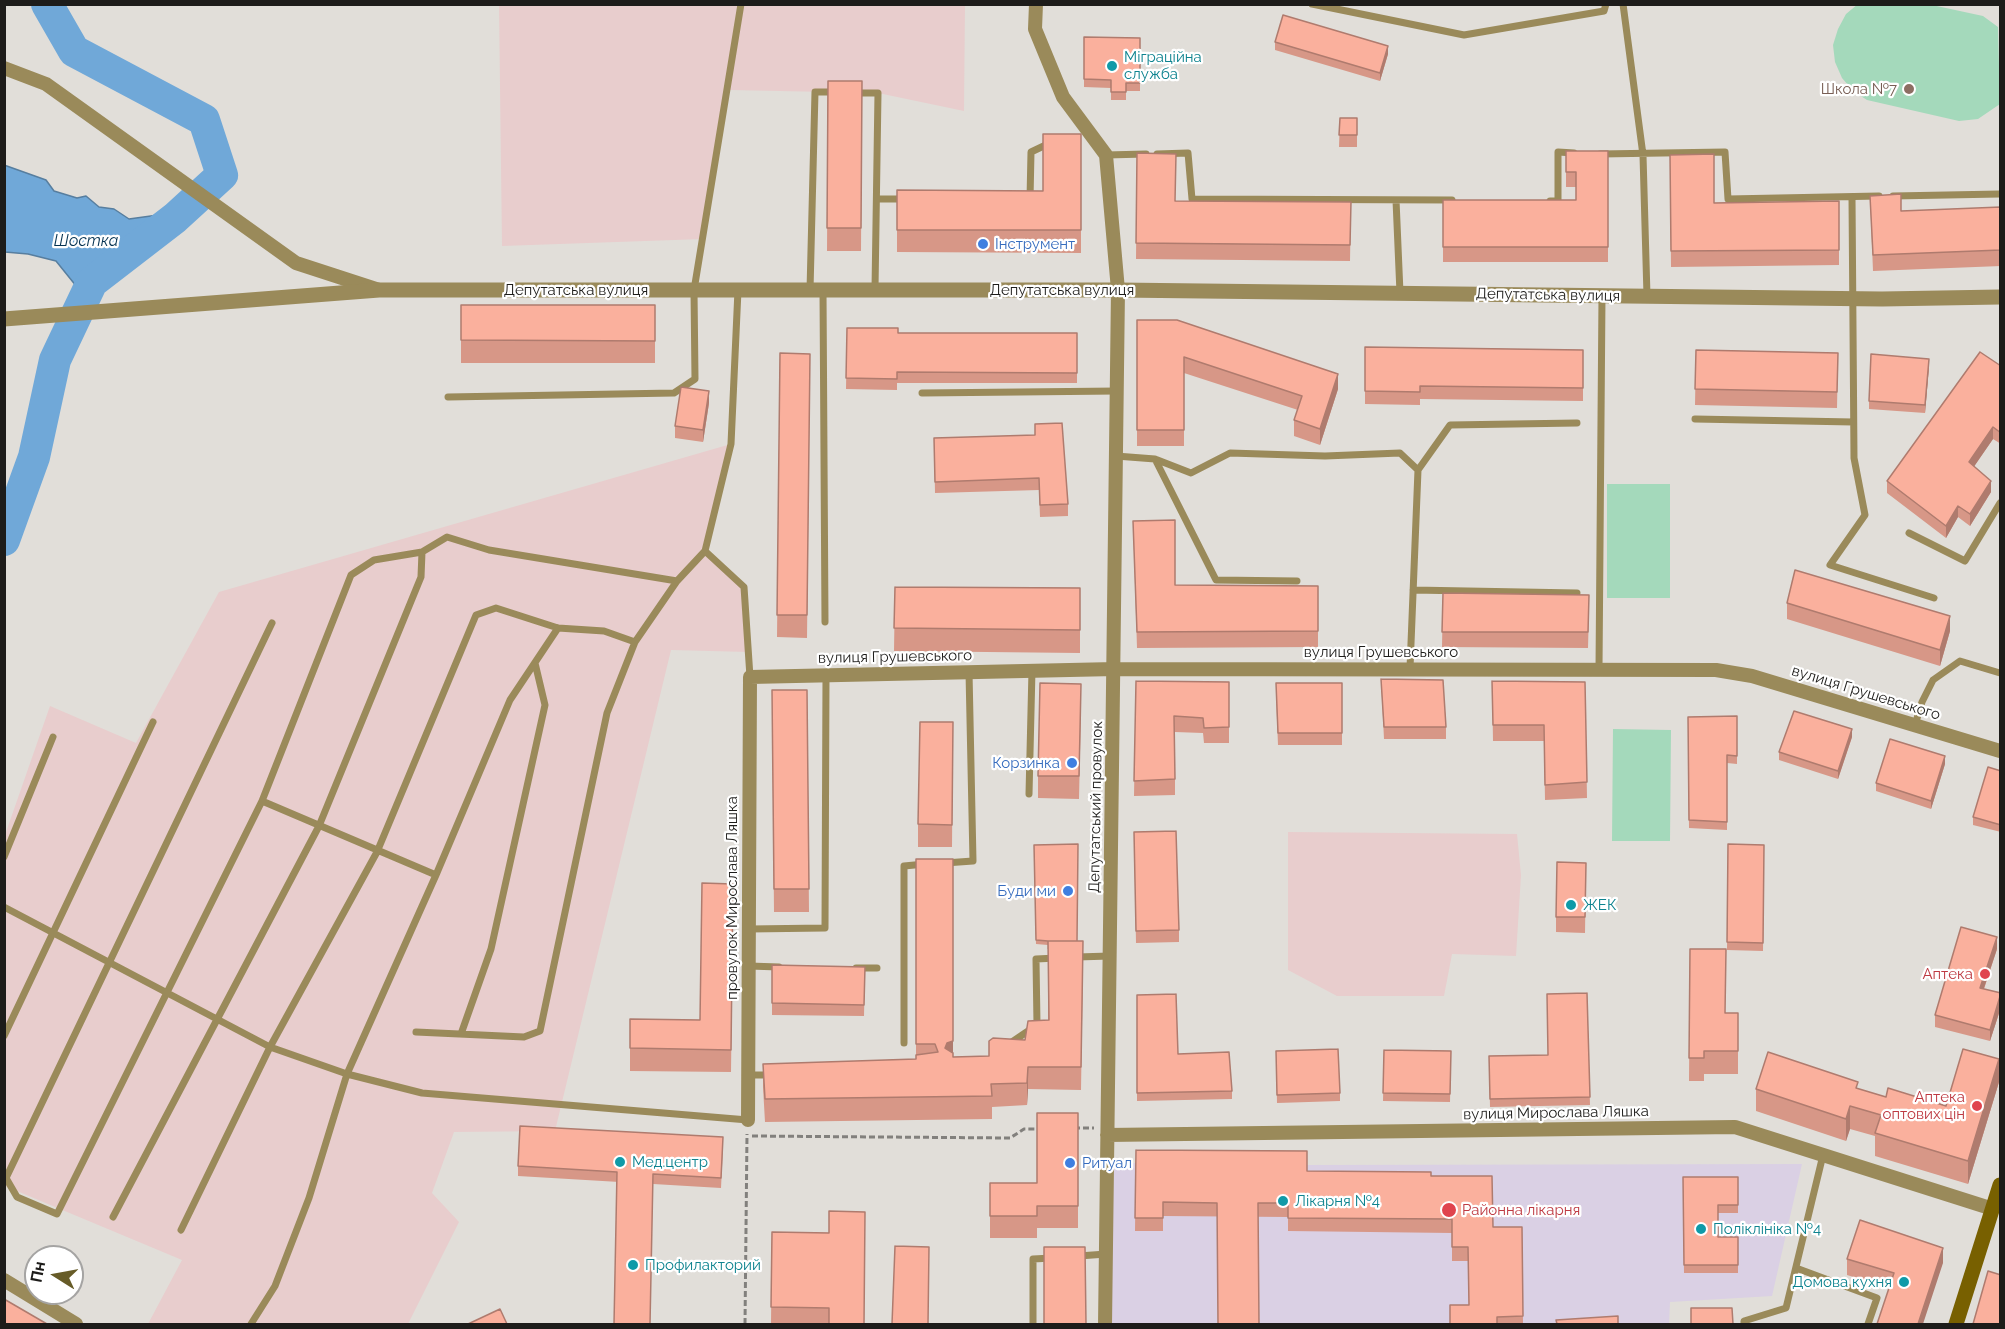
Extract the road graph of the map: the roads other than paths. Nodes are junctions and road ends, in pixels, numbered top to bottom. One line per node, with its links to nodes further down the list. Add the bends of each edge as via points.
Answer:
1 (741, 4): 21 (lane)
2 (1036, 4): 10 (street, via 1035,29 1064,97 1087,138)
3 (1312, 4): 4 (lane, via 1464,35 1604,11)
4 (1606, 4)
5 (1623, 4): 11 (lane)
6 (4, 68): 20 (street, via 46,84 296,263)
7 (1055, 141): 18 (lane, via 1031,152 1030,201)
8 (1579, 153): 19 (lane, via 1558,152 1558,201)
9 (1590, 153): 11 (lane)
10 (1106, 155): 16 (lane, via 1188,153 1192,199); 25 (street, Депутатський провулок)
11 (1643, 155): 13 (lane, via 1725,152 1728,199); 28 (lane)
12 (2001, 194): 13 (lane)
13 (1852, 197): 30 (lane)
14 (877, 199): 15 (lane); 23 (lane, via 878,93 815,92); 24 (lane)
15 (912, 200)
16 (1396, 200): 17 (lane); 26 (lane)
17 (1466, 200)
18 (1018, 201)
19 (1535, 201)
20 (378, 290): 21 (street, Депутатська вулиця); 31 (street, Депутатська вулиця)
21 (694, 290): 22 (street, Депутатська вулиця); 34 (lane, via 695,379 674,393)
22 (738, 290): 23 (street, Депутатська вулиця); 43 (lane, via 731,444)
23 (817, 290): 24 (street, Депутатська вулиця); 51 (lane)
24 (875, 290): 25 (street, Депутатська вулиця)
25 (1118, 290): 26 (street, Депутатська вулиця); 32 (street, Депутатський провулок)
26 (1400, 293): 27 (street, Депутатська вулиця)
27 (1602, 296): 28 (street, Депутатська вулиця); 56 (lane)
28 (1647, 296): 30 (street, Депутатська вулиця)
29 (2001, 297): 30 (street, Депутатська вулиця)
30 (1852, 298): 36 (lane)
31 (11, 319)
32 (1117, 391): 33 (lane); 38 (street, Депутатський провулок)
33 (922, 393)
34 (448, 397)
35 (1695, 419): 36 (lane)
36 (1853, 422): 49 (lane, via 1854,458 1865,515 1830,565)
37 (1577, 423): 40 (lane, via 1450,425)
38 (1116, 456): 39 (lane); 57 (street, Депутатський провулок)
39 (1155, 459): 40 (lane, via 1191,473 1230,453 1400,453); 46 (lane, via 1216,580)
40 (1418, 470): 47 (lane)
41 (2001, 503): 42 (lane, via 1965,561)
42 (1909, 534)
43 (705, 551): 45 (lane); 62 (lane, via 744,587)
44 (422, 552): 45 (lane, via 447,537 489,550); 68 (lane, via 374,560 351,575); 69 (lane, via 421,577)
45 (677, 581): 53 (lane)
46 (1298, 581)
47 (1413, 591): 48 (lane); 55 (lane)
48 (1577, 593)
49 (1934, 598)
50 (272, 622): 77 (lane)
51 (825, 622)
52 (558, 628): 53 (lane, via 604,631); 54 (lane); 70 (lane, via 496,608 476,615)
53 (635, 642): 85 (lane, via 607,713 540,1031 524,1037)
54 (535, 663): 72 (lane, via 510,700); 85 (lane, via 545,705 491,949)
55 (1410, 668): 56 (street, вулиця Грушевського); 57 (street, вулиця Грушевського)
56 (1599, 668): 64 (street, вулиця Грушевського, via 1732,672)
57 (1115, 669): 58 (street, вулиця Грушевського); 76 (street, Депутатський провулок)
58 (1032, 670): 59 (street, вулиця Грушевського); 67 (lane)
59 (969, 672): 61 (street, вулиця Грушевського); 87 (lane, via 973,861 904,866)
60 (2001, 673): 64 (lane, via 1960,661 1933,680)
61 (826, 675): 62 (street, вулиця Грушевського); 74 (lane, via 825,927)
62 (750, 677): 74 (street, провулок Мирослава Ляшка)
63 (153, 722): 75 (lane)
64 (1915, 725): 66 (street, вулиця Грушевського)
65 (53, 737): 71 (lane)
66 (2001, 751)
67 (1029, 794)
68 (262, 801): 69 (lane); 82 (lane)
69 (319, 826): 70 (lane); 83 (lane)
70 (377, 852): 72 (lane); 88 (lane)
71 (4, 857)
72 (436, 875): 90 (lane)
73 (4, 907): 75 (lane)
74 (749, 929): 78 (street, провулок Мирослава Ляшка)
75 (54, 932): 77 (lane); 86 (lane)
76 (1110, 956): 89 (lane, via 1036,959 1037,1025); 94 (street, Депутатський провулок)
77 (110, 961): 82 (lane); 82 (lane, via 6,1178 17,1197 57,1214)
78 (748, 966): 79 (lane); 91 (street, провулок Мирослава Ляшка)
79 (783, 967)
80 (842, 968): 81 (lane)
81 (876, 968)
82 (167, 992): 83 (lane)
83 (218, 1019): 88 (lane); 98 (lane)
84 (416, 1032): 85 (lane)
85 (461, 1034)
86 (4, 1036)
87 (904, 1043)
88 (270, 1047): 90 (lane); 99 (lane)
89 (1001, 1048)
90 (347, 1074): 93 (lane, via 422,1093); 106 (lane, via 309,1197 275,1286)
91 (748, 1075): 92 (lane); 93 (street, провулок Мирослава Ляшка)
92 (783, 1075)
93 (748, 1120)
94 (1107, 1131): 95 (street, вулиця Мирослава Ляшка, via 1735,1126); 100 (street, Депутатський провулок)
95 (1823, 1155): 97 (street, вулиця Мирослава Ляшка); 103 (lane)
96 (2001, 1185): 97 (main road)
97 (1993, 1209): 111 (main road)
98 (113, 1217)
99 (181, 1230)
100 (1106, 1254): 101 (lane); 108 (street, Депутатський провулок)
101 (1075, 1256)
102 (1064, 1257): 107 (lane, via 1033,1259)
103 (1796, 1268): 109 (lane, via 1786,1308); 110 (lane, via 1877,1298)
104 (4, 1280): 105 (street)
105 (76, 1324)
106 (251, 1324)
107 (1033, 1324)
108 (1105, 1324)
109 (1744, 1324)
110 (1868, 1324)
111 (1956, 1324)

